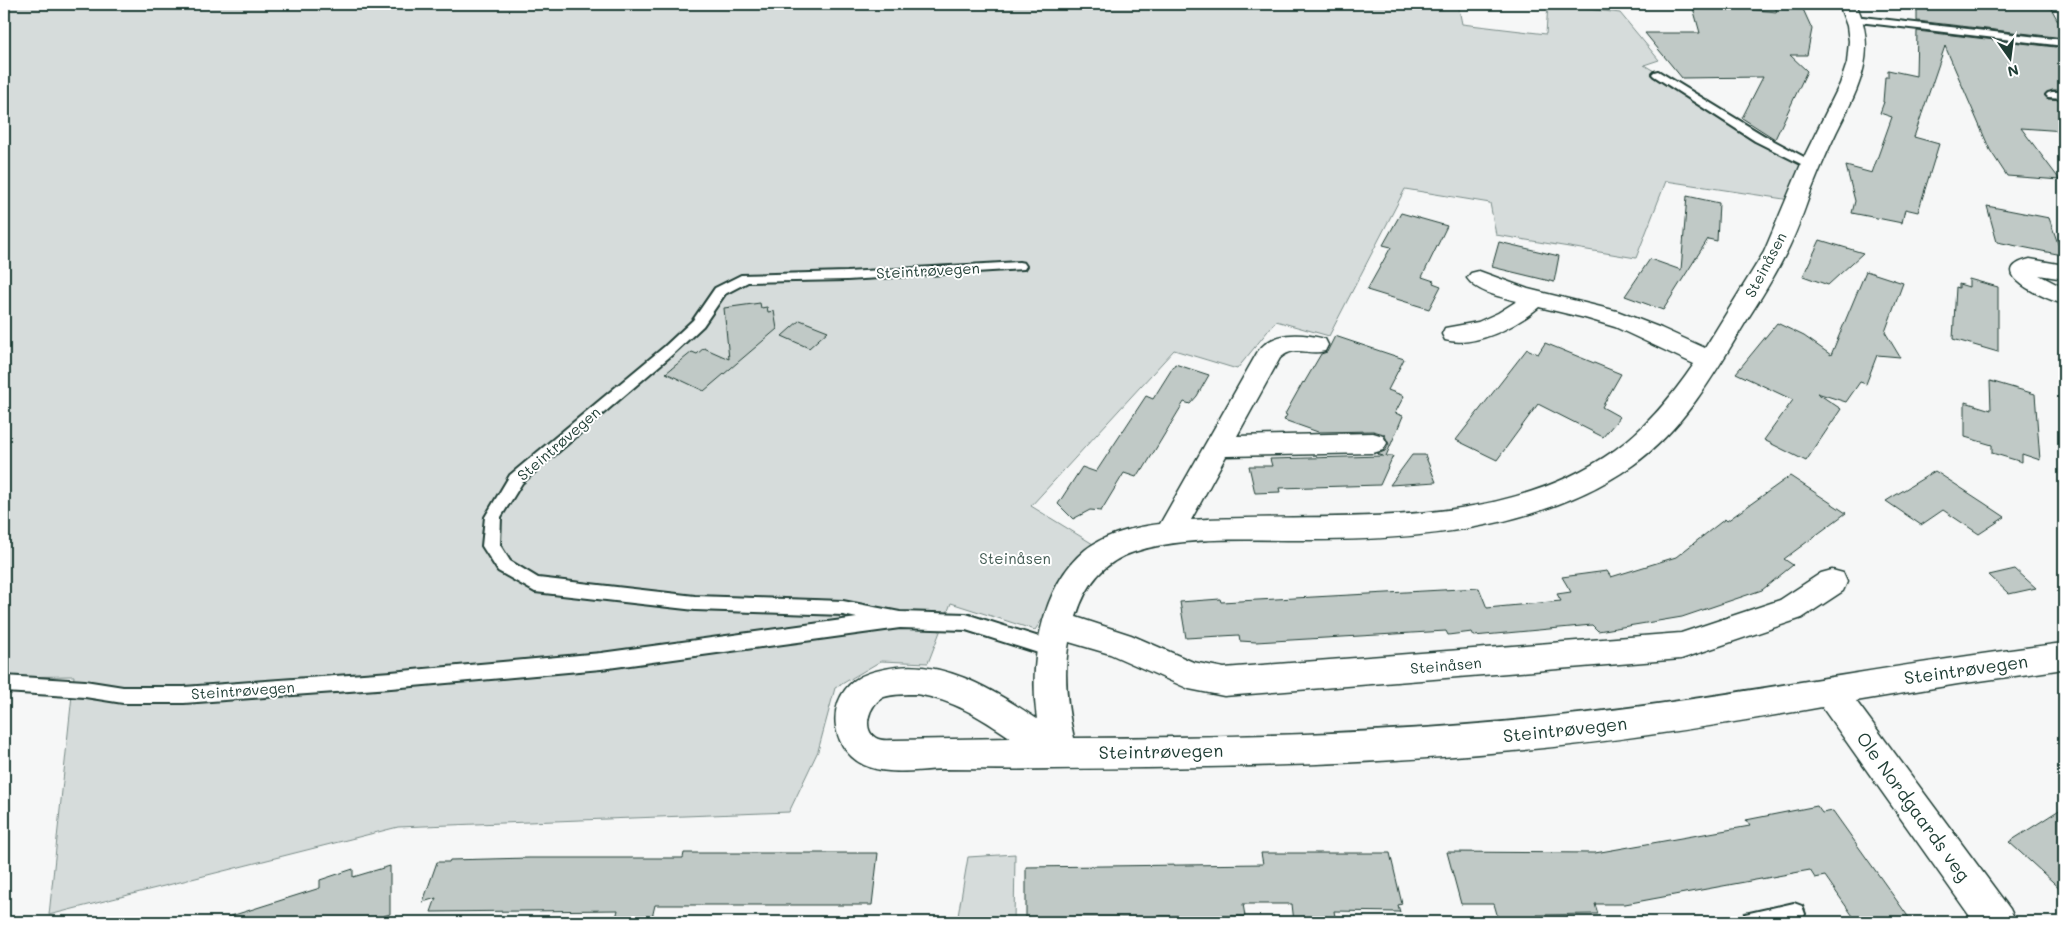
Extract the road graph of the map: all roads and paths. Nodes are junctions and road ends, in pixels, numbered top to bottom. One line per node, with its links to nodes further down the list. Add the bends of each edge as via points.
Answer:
1 (1851, 11): 2 (lane, Steinåsen); 6 (street, Steinåsen, via 1858,37 1855,68)
2 (2064, 42)
3 (1658, 74): 6 (lane, via 1758,138)
4 (2052, 95): 5 (lane)
5 (2064, 95)
6 (1811, 164): 14 (street, Steinåsen, via 1771,260)
7 (1019, 266): 19 (lane, Steintrøvegen, via 746,278 720,290 698,323 670,350 516,479 493,517 491,546 504,566 535,586 695,603 843,608)
8 (2064, 272): 10 (street, via 2030,266 2023,269 2023,274)
9 (1479, 278): 11 (street, via 1498,288)
10 (2064, 297)
11 (1534, 299): 12 (street, via 1520,312 1496,325); 14 (street, via 1619,320)
12 (1454, 334)
13 (1316, 345): 16 (street, via 1285,342 1270,353)
14 (1710, 361): 17 (street, Steinåsen, via 1674,409 1641,445 1599,473 1510,508 1463,519 1406,526)
15 (1374, 443): 16 (street)
16 (1218, 446): 17 (street)
17 (1169, 534): 20 (street, Steinåsen, via 1138,538 1101,554 1070,589)
18 (1832, 582): 20 (street, Steinåsen, via 1791,609 1681,646 1356,673 1224,682 1189,675 1120,644 1084,632)
19 (900, 620): 20 (lane, Steintrøvegen, via 966,622); 22 (lane, Steintrøvegen, via 600,660 391,680 123,695)
20 (1053, 638): 24 (street, Steinåsen, via 1049,678 1052,714)
21 (2064, 656): 23 (street, Steintrøvegen)
22 (4, 684)
23 (1829, 691): 24 (street, Steintrøvegen, via 1645,720 1479,739 1316,749); 27 (street, Ole Nordgaards veg)
24 (1061, 754): 24 (street, Steintrøvegen, via 986,704 960,692 914,679 869,689 855,706 851,717 855,737 863,748 874,754)
25 (1794, 914): 26 (lane)
26 (1753, 922)
27 (1998, 922)

